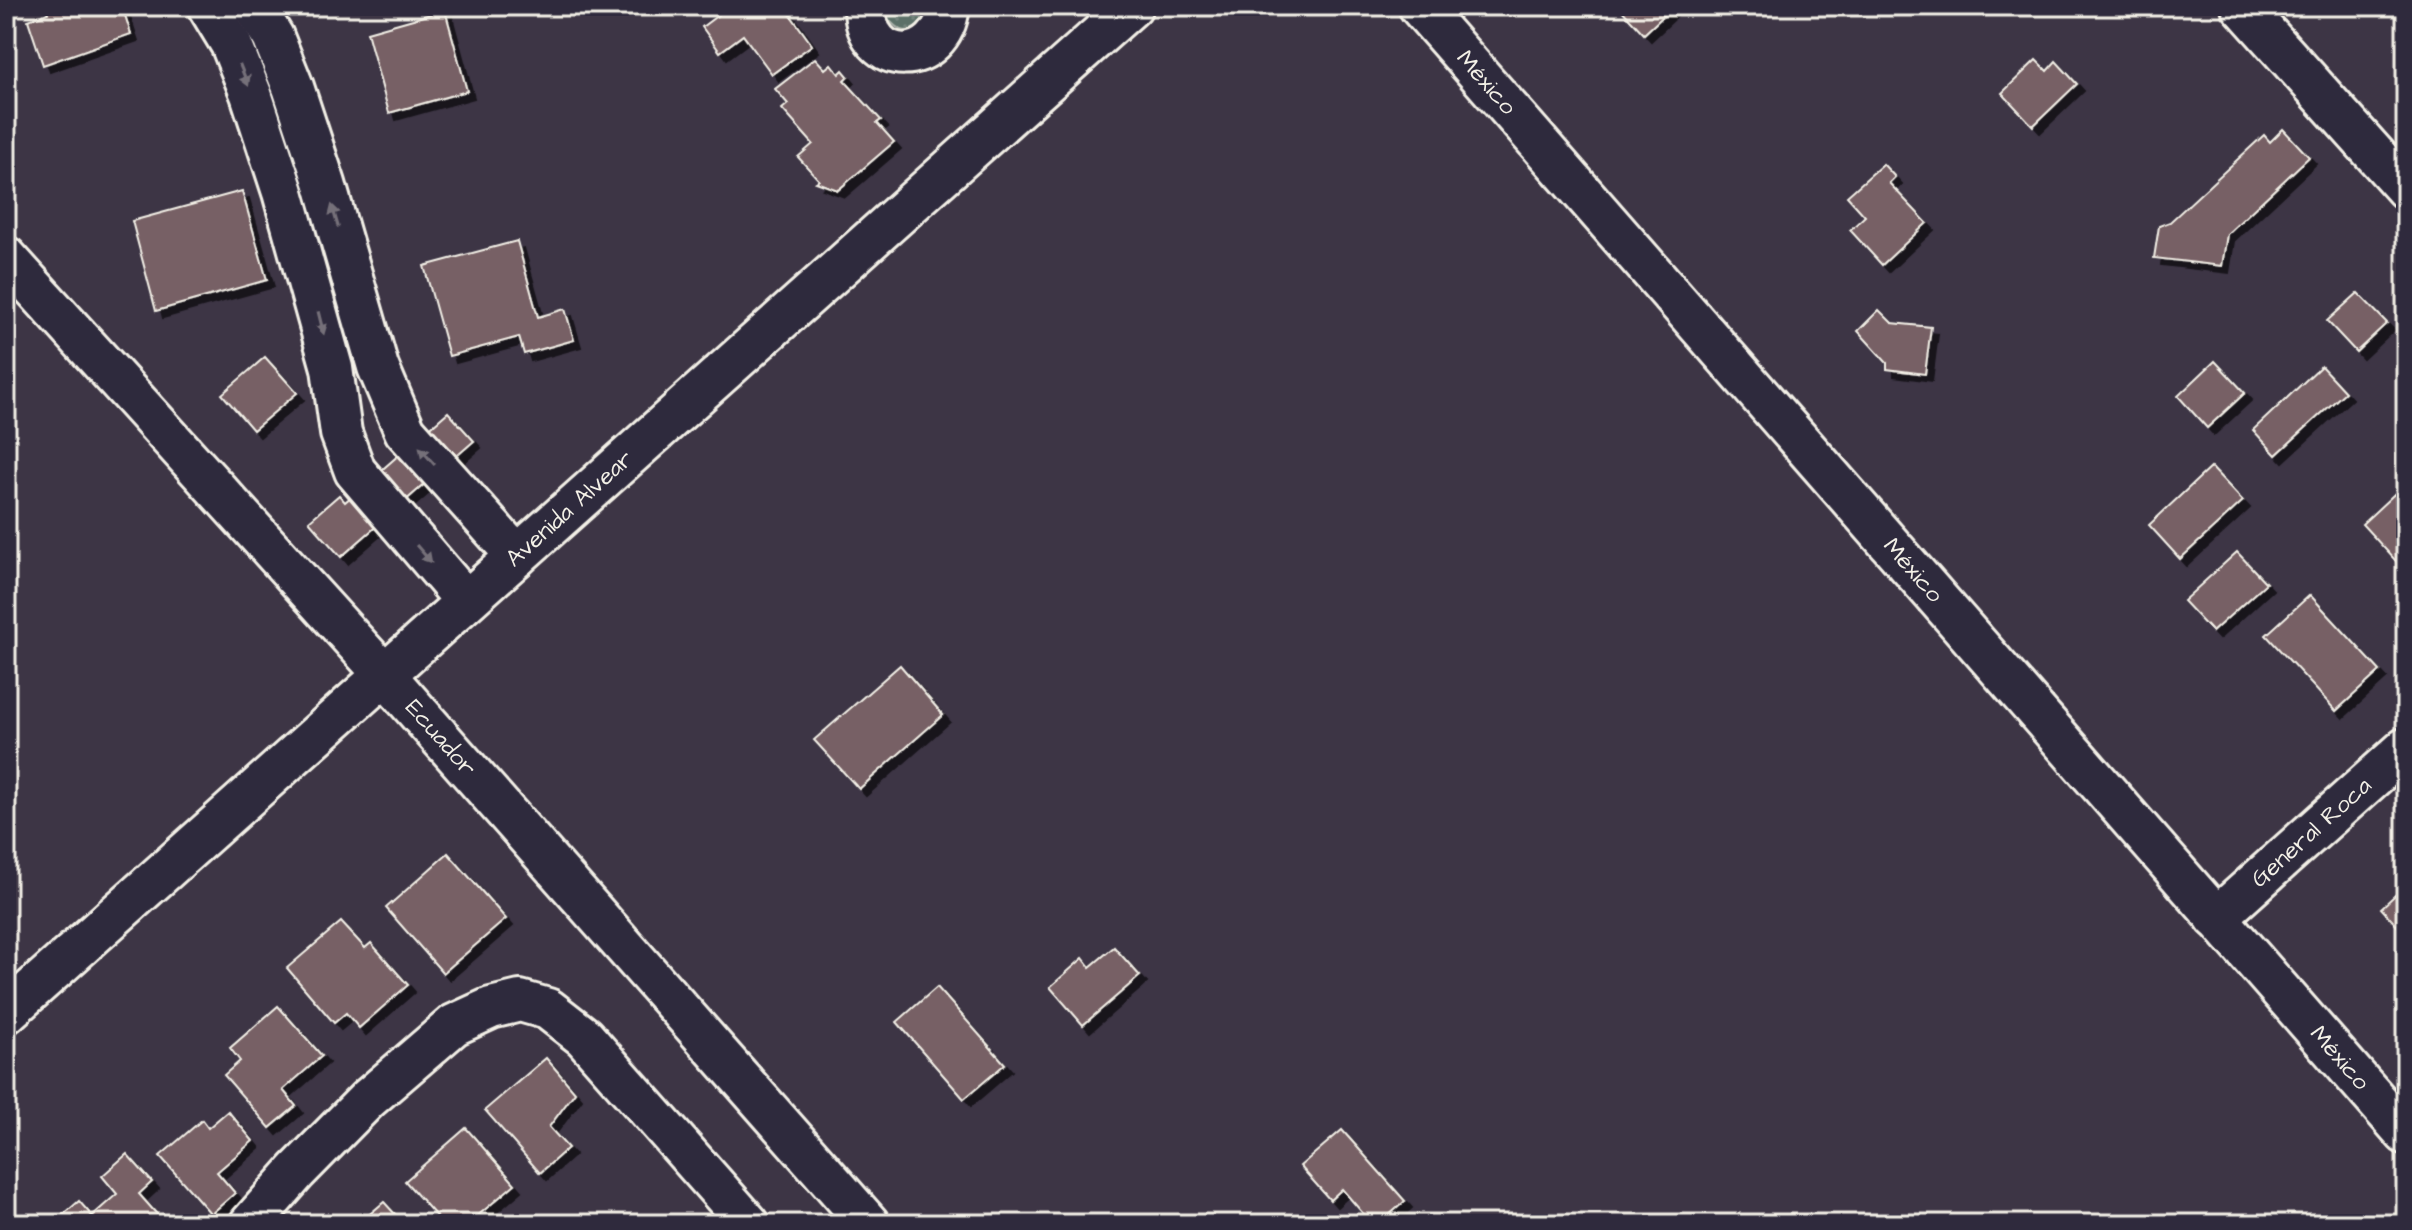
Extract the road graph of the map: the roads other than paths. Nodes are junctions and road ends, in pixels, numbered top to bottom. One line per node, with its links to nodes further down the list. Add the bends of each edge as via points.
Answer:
1 (208, 6): 11 (street, one-way to 11, via 231,44 283,192 332,368 341,433 355,471)
2 (254, 6): 10 (street, one-way to 2, via 405,431 378,367 293,87)
3 (865, 6): 4 (street, via 867,30 878,45 909,53 927,48 942,35)
4 (949, 6)
5 (1132, 6): 10 (street, Avenida Alvear)
6 (1419, 6): 14 (street, México)
7 (2242, 6): 8 (street)
8 (2406, 189)
9 (6, 257): 12 (street, Ecuador)
10 (517, 556): 11 (street, Avenida Alvear)
11 (466, 601): 12 (street, Avenida Alvear)
12 (384, 674): 15 (street, Avenida Alvear); 19 (street, Ecuador)
13 (2406, 748): 14 (street, General Roca)
14 (2216, 918): 16 (street, México)
15 (6, 1013)
16 (2406, 1134)
17 (250, 1224): 18 (street, via 368,1099 454,1025 520,1001 548,1009 584,1037)
18 (749, 1224)
19 (869, 1224)

